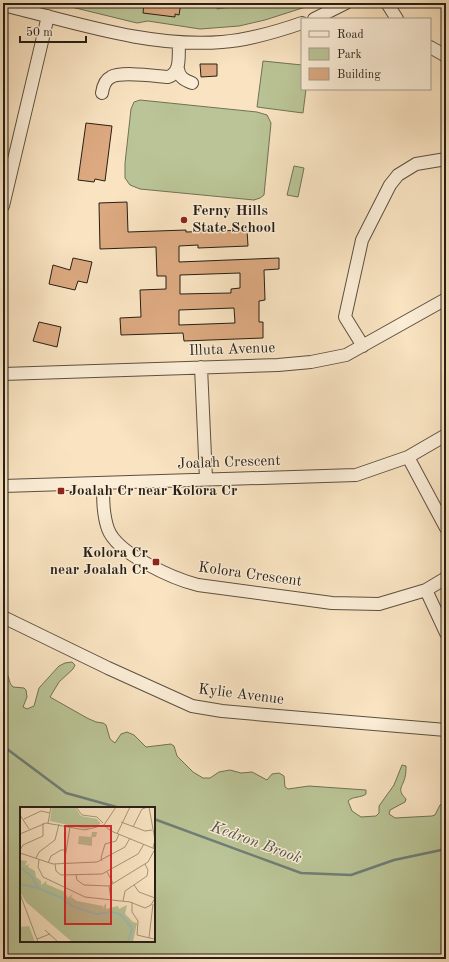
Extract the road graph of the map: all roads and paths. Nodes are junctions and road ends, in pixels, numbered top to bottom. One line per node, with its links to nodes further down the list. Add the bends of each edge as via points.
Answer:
1 (346, 3): 5 (street)
2 (386, 3): 6 (street)
3 (3, 5): 4 (street)
4 (48, 16): 8 (street, via 121,34); 15 (street)
5 (316, 18)
6 (396, 18)
7 (301, 23): 8 (street, via 240,40)
8 (179, 42): 11 (street)
9 (431, 48): 10 (street)
10 (446, 56)
11 (178, 69): 12 (street, via 182,78); 13 (street, via 175,74 168,77 117,74 108,79)
12 (192, 83)
13 (102, 93)
14 (446, 159): 17 (street, via 416,164 398,175 382,198 362,240 345,317)
15 (3, 206)
16 (446, 299): 17 (street, Illuta Avenue)
17 (363, 346): 18 (street, Illuta Avenue, via 346,355 311,362)
18 (201, 367): 19 (street, Illuta Avenue); 22 (street)
19 (3, 374)
20 (446, 435): 21 (street, Joalah Crescent)
21 (408, 457): 22 (street, Joalah Crescent, via 356,475); 25 (street)
22 (206, 479): 23 (street, Joalah Crescent)
23 (103, 484): 24 (street, Joalah Crescent); 27 (street, Kolora Crescent, via 105,517 112,537 130,553 184,582 332,603 379,604)
24 (3, 486)
25 (446, 528)
26 (446, 578): 27 (street, Kolora Crescent)
27 (426, 590): 29 (street)
28 (3, 617): 30 (street, Kylie Avenue, via 192,706 251,714)
29 (446, 633)
30 (446, 730)

